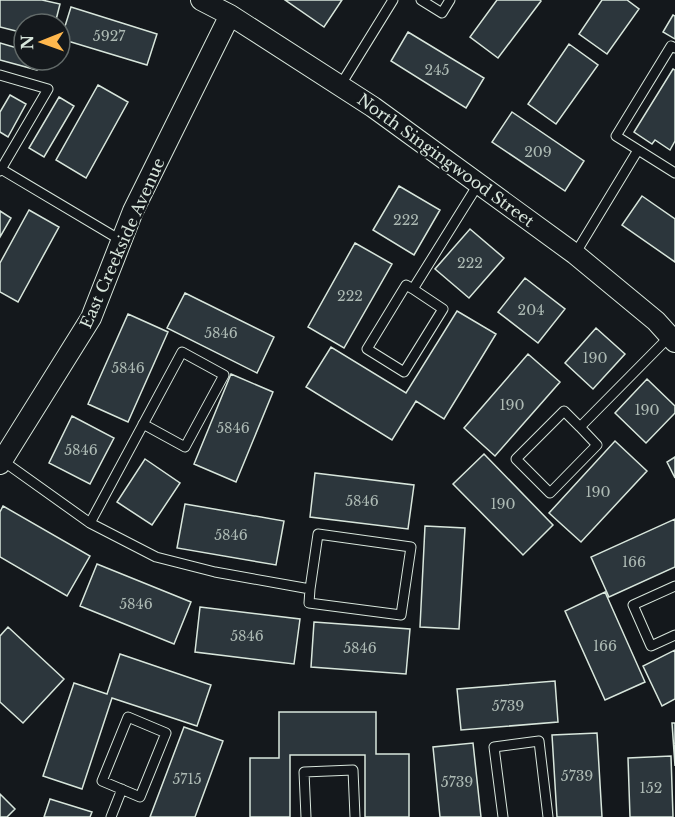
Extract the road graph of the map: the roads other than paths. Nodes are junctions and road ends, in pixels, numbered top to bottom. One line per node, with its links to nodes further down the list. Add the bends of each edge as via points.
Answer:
1 (201, 0): 5 (street, North Singingwood Street)
2 (393, 0): 8 (lane)
3 (421, 0): 4 (lane, via 442,13)
4 (450, 0)
5 (230, 15): 8 (street, North Singingwood Street); 13 (street, East Creekside Avenue)
6 (675, 48): 9 (lane, via 671,46 616,136)
7 (0, 75): 10 (lane, via 48,90)
8 (340, 86): 12 (street, North Singingwood Street)
9 (638, 150): 11 (lane); 14 (lane)
10 (1, 170): 13 (lane)
11 (675, 173)
12 (479, 183): 14 (street, North Singingwood Street); 15 (lane)
13 (122, 240): 19 (street, East Creekside Avenue, via 91,318)
14 (574, 254): 16 (street, North Singingwood Street)
15 (413, 289): 15 (lane, via 406,285 367,349 404,372 443,309)
16 (673, 339): 18 (lane)
17 (144, 424): 17 (lane, via 182,352 224,375 185,447); 20 (lane)
18 (580, 427): 18 (lane, via 564,411 516,459 550,493 597,445)
19 (1, 462): 20 (lane)
20 (90, 523): 22 (lane, via 156,557)
21 (675, 586): 23 (lane, via 633,605 651,646)
22 (310, 589): 22 (lane, via 309,603 400,615 411,547 318,534)
23 (675, 635)
24 (122, 789): 24 (lane, via 140,797 166,733 128,717 102,781); 25 (lane)
25 (111, 817)
26 (306, 817): 27 (lane, via 304,772 353,770)
27 (355, 817)
28 (503, 817): 29 (lane, via 494,747 539,741)
29 (548, 817)

